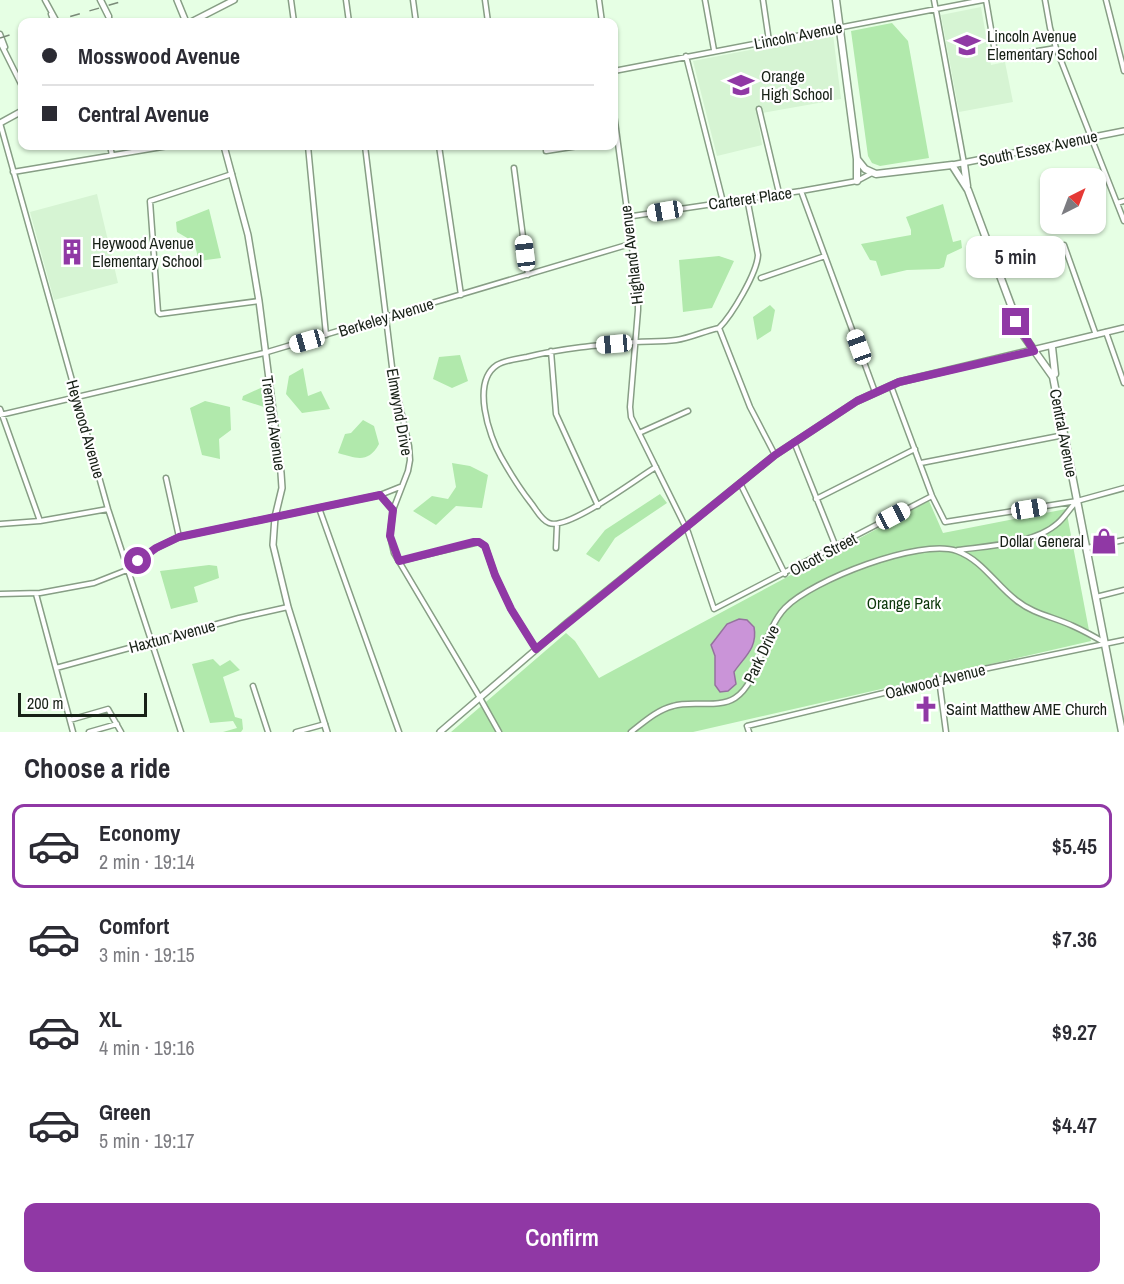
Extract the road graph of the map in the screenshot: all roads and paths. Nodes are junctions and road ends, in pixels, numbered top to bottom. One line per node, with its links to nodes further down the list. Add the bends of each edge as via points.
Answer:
1 (45, 0): 18 (street)
2 (100, 0): 19 (street)
3 (177, 0): 20 (main road)
4 (234, 0): 21 (main road)
5 (291, 0): 22 (street)
6 (346, 0): 23 (street)
7 (413, 0): 24 (street)
8 (485, 0): 25 (street)
9 (599, 0): 26 (street)
10 (705, 0): 32 (street)
11 (763, 0): 29 (street)
12 (836, 0): 27 (main road)
13 (934, 0): 17 (street)
14 (985, 0): 17 (street, Lincoln Avenue); 31 (street, via 996,58)
15 (1045, 0): 31 (street)
16 (1107, 0): 36 (street)
17 (935, 9): 27 (street, Lincoln Avenue); 52 (street)
18 (54, 18)
19 (109, 18)
20 (184, 18)
21 (199, 18)
22 (293, 18)
23 (348, 18)
24 (415, 18)
25 (487, 18)
26 (601, 18)
27 (840, 27): 29 (street, Lincoln Avenue); 51 (main road)
28 (0, 34): 33 (street)
29 (769, 40): 32 (street, Lincoln Avenue)
30 (0, 42): 33 (street)
31 (1056, 48): 42 (street)
32 (714, 50): 34 (street, Lincoln Avenue)
33 (7, 54): 37 (street)
34 (686, 56): 35 (street, Lincoln Avenue); 64 (street)
35 (618, 70)
36 (1124, 71)
37 (18, 77)
38 (759, 109): 61 (street)
39 (18, 113): 40 (main road)
40 (0, 123): 55 (street, Heywood Avenue)
41 (1124, 131): 42 (main road, South Essex Avenue)
42 (1091, 136): 52 (main road, South Essex Avenue); 65 (street)
43 (111, 150): 50 (street)
44 (139, 150): 50 (street)
45 (225, 150): 57 (main road, Tremont Avenue)
46 (308, 150): 80 (street)
47 (365, 150): 75 (street, Elmwynd Drive)
48 (440, 150): 73 (street)
49 (617, 150): 66 (street, Highland Avenue)
50 (112, 155): 55 (street)
51 (857, 159): 56 (main road); 58 (main road)
52 (964, 164): 53 (main road, South Essex Avenue); 59 (main road)
53 (952, 165): 56 (main road); 59 (main road, Central Avenue)
54 (514, 168): 71 (street)
55 (13, 172): 90 (street, Heywood Avenue)
56 (872, 173): 58 (street, Carteret Place)
57 (232, 174): 74 (main road, Tremont Avenue); 74 (street, via 150,201 158,312)
58 (857, 181): 60 (street, Carteret Place)
59 (968, 189): 84 (main road, Central Avenue, via 1016,322)
60 (801, 191): 61 (street, Carteret Place); 70 (street)
61 (778, 193): 62 (street, Carteret Place)
62 (747, 198): 64 (street, Carteret Place); 76 (street, via 758,263)
63 (1124, 201): 65 (street)
64 (723, 202): 66 (street, Carteret Place)
65 (1117, 203): 67 (street)
66 (626, 217): 68 (street, Highland Avenue)
67 (1124, 221)
68 (630, 244): 71 (street, Berkeley Avenue); 81 (street, Highland Avenue, via 638,292)
69 (1064, 245): 79 (street)
70 (825, 256): 72 (street); 89 (street)
71 (528, 275): 73 (street, Berkeley Avenue)
72 (761, 278)
73 (461, 295): 75 (street, Berkeley Avenue)
74 (259, 301): 85 (main road, Tremont Avenue)
75 (386, 316): 80 (street, Berkeley Avenue); 102 (street, Elmwynd Drive, via 393,375 409,446 408,471)
76 (719, 328): 81 (street, via 674,340); 97 (street, via 750,406)
77 (1124, 328): 78 (main road)
78 (1106, 332): 79 (main road); 86 (street)
79 (1096, 334): 82 (main road)
80 (326, 335): 85 (street, Berkeley Avenue)
81 (636, 342): 83 (street); 93 (street, Highland Avenue, via 630,407)
82 (1052, 347): 84 (main road); 88 (main road)
83 (551, 351): 108 (street, via 556,414); 115 (street, via 500,363 491,369 483,390 487,421 500,456 543,518)
84 (1034, 351): 87 (main road); 88 (main road, Central Avenue, via 1051,371)
85 (264, 353): 90 (street, Berkeley Avenue); 112 (main road, Tremont Avenue, via 282,480)
86 (1124, 383)
87 (891, 385): 89 (main road); 96 (street)
88 (1056, 389): 94 (main road, Central Avenue)
89 (875, 392): 95 (main road)
90 (76, 396): 92 (street, Berkeley Avenue); 110 (street, Heywood Avenue)
91 (688, 411): 93 (street)
92 (1, 413): 113 (street)
93 (639, 433): 99 (street, Highland Avenue)
94 (1065, 435): 98 (street); 107 (main road, Central Avenue)
95 (794, 441): 97 (main road); 106 (street)
96 (915, 449): 98 (street); 106 (street)
97 (775, 455): 101 (main road)
98 (921, 463): 105 (street)
99 (656, 467): 108 (street); 116 (street, Highland Avenue)
100 (166, 478): 117 (street)
101 (740, 483): 116 (main road); 125 (street)
102 (401, 487): 104 (street); 111 (street, Elmwynd Drive)
103 (1124, 488): 107 (street)
104 (380, 495): 109 (street); 111 (street)
105 (932, 496): 107 (street, via 945,522); 120 (street, Olcott Street)
106 (816, 499): 120 (street)
107 (1077, 501): 121 (main road, Central Avenue); 122 (street, Park Drive, via 1057,524 1041,534)
108 (598, 506): 115 (street)
109 (319, 508): 112 (street); 150 (street)
110 (108, 509): 113 (street); 124 (street, Heywood Avenue)
111 (393, 510): 123 (street, Elmwynd Drive, via 390,536)
112 (275, 517): 117 (street); 130 (main road, Tremont Avenue, via 273,545)
113 (40, 521): 114 (street)
114 (0, 524)
115 (556, 524): 119 (street)
116 (685, 527): 131 (street, Highland Avenue); 135 (main road)
117 (179, 537): 124 (street, via 156,548)
118 (1124, 540): 121 (street)
119 (556, 548)
120 (836, 548): 125 (street, Olcott Street)
121 (1086, 548): 129 (main road, Central Avenue)
122 (957, 550): 134 (street, via 985,569 1017,601); 153 (street, Park Drive, via 936,548 902,555 820,584 785,609 771,628 749,685 734,699 672,706)
123 (399, 561): 135 (street, via 479,542 485,546 511,609); 139 (street, Elmwynd Drive)
124 (127, 570): 128 (street, via 94,583); 133 (street, Heywood Avenue)
125 (785, 574): 131 (street, Olcott Street)
126 (1124, 590): 129 (street)
127 (0, 594): 128 (street)
128 (36, 594): 136 (street)
129 (1096, 597): 134 (main road, Central Avenue)
130 (288, 607): 133 (street, Haxtun Avenue); 142 (main road, Tremont Avenue)
131 (714, 609)
132 (1124, 640): 134 (street, Oakwood Avenue)
133 (151, 641): 136 (street, Haxtun Avenue); 146 (street, Heywood Avenue)
134 (1106, 644): 137 (street, Oakwood Avenue); 156 (main road, Central Avenue)
135 (536, 649): 139 (main road)
136 (56, 668): 140 (street)
137 (939, 679): 154 (street, Oakwood Avenue, via 747,726); 155 (street)
138 (253, 686): 147 (street)
139 (480, 697): 151 (main road); 152 (street)
140 (70, 720): 141 (street, via 108,709); 143 (street)
141 (117, 724): 144 (street); 145 (street)
142 (325, 724): 148 (street); 149 (main road, Tremont Avenue)
143 (73, 732)
144 (89, 732)
145 (121, 732)
146 (181, 732)
147 (268, 732)
148 (296, 732)
149 (327, 732)
150 (399, 732)
151 (440, 732)
152 (498, 732)
153 (631, 732)
154 (749, 732)
155 (946, 732)
156 (1122, 732)

